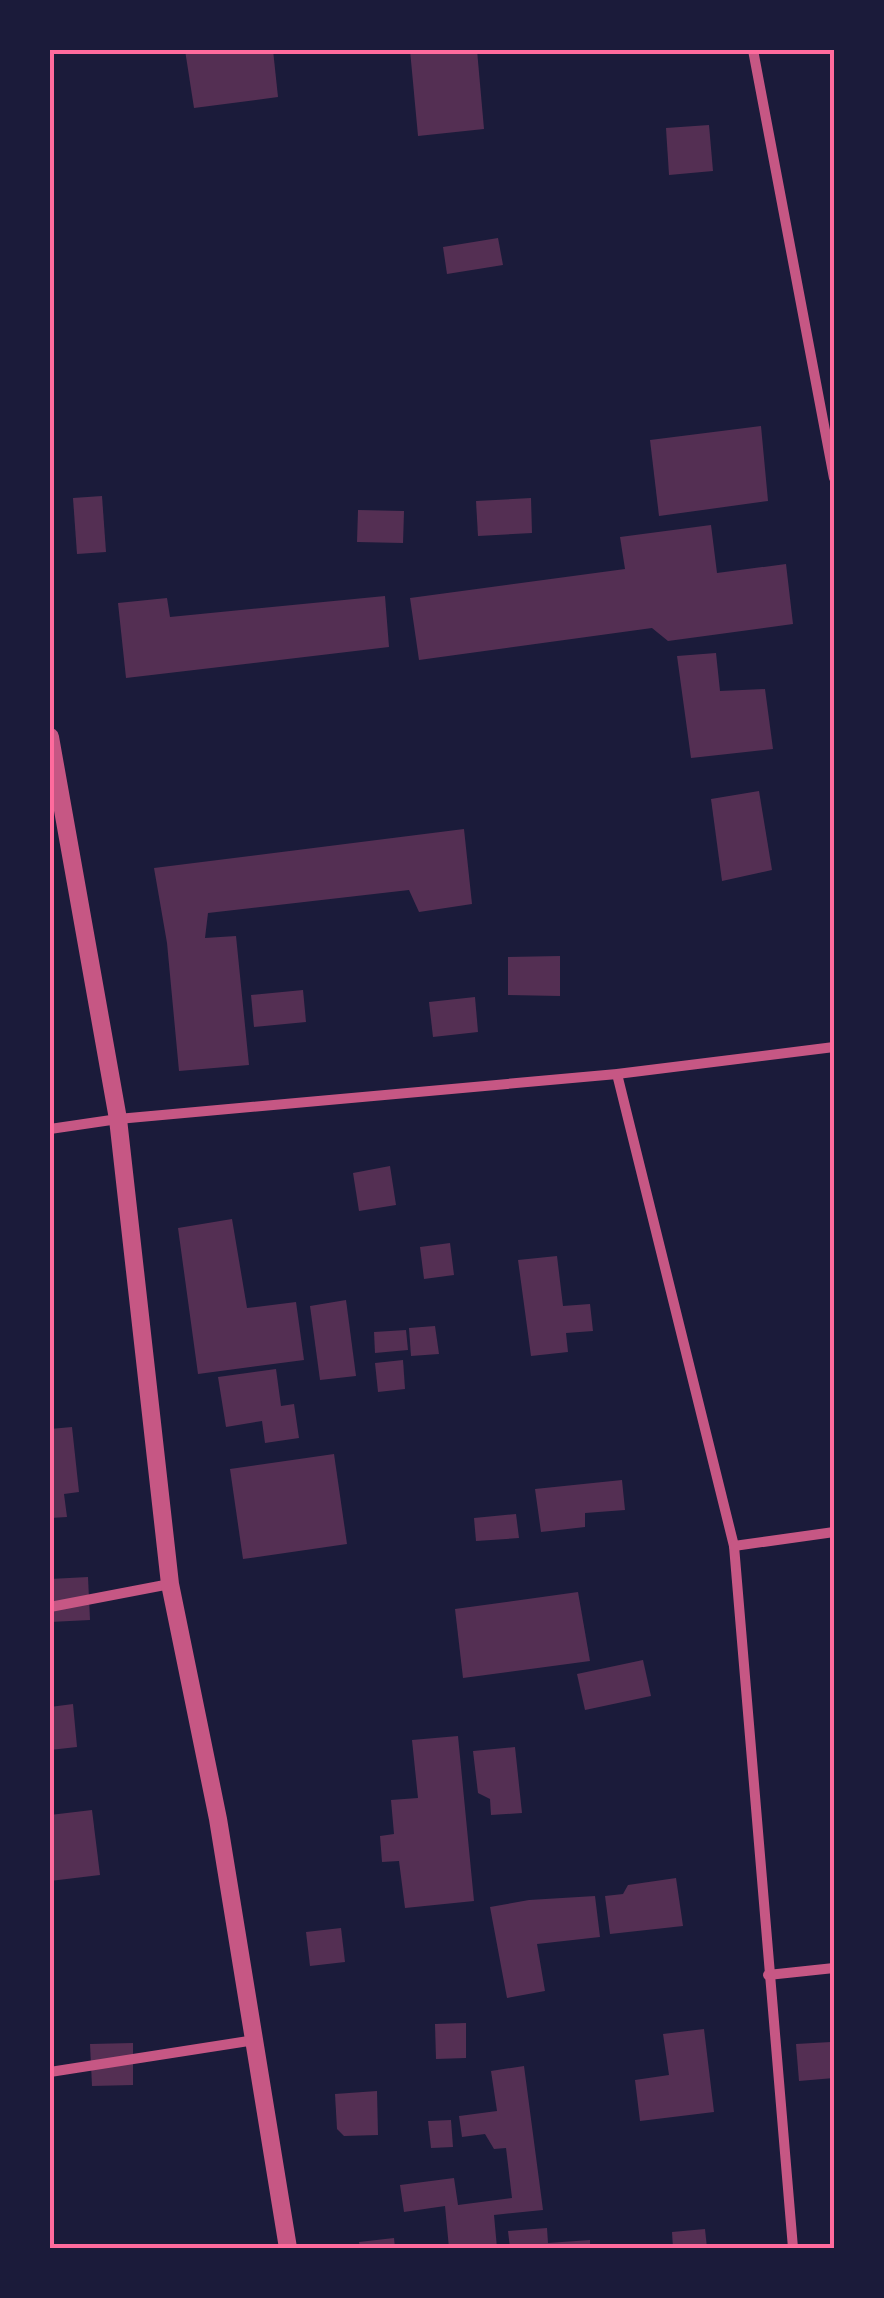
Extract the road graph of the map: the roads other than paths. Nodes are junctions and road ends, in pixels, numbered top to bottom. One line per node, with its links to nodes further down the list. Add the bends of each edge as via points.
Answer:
1 (752, 50): 2 (street)
2 (834, 478)
3 (50, 737): 6 (street)
4 (834, 1047): 5 (street)
5 (617, 1074): 6 (street); 9 (street)
6 (118, 1119): 7 (street); 10 (street)
7 (50, 1129)
8 (834, 1532): 9 (street)
9 (734, 1546): 13 (street)
10 (170, 1584): 11 (street); 14 (street)
11 (50, 1607)
12 (834, 1968): 13 (street)
13 (768, 1975): 17 (street)
14 (255, 2040): 15 (street); 16 (street)
15 (50, 2072)
16 (288, 2248)
17 (793, 2248)

